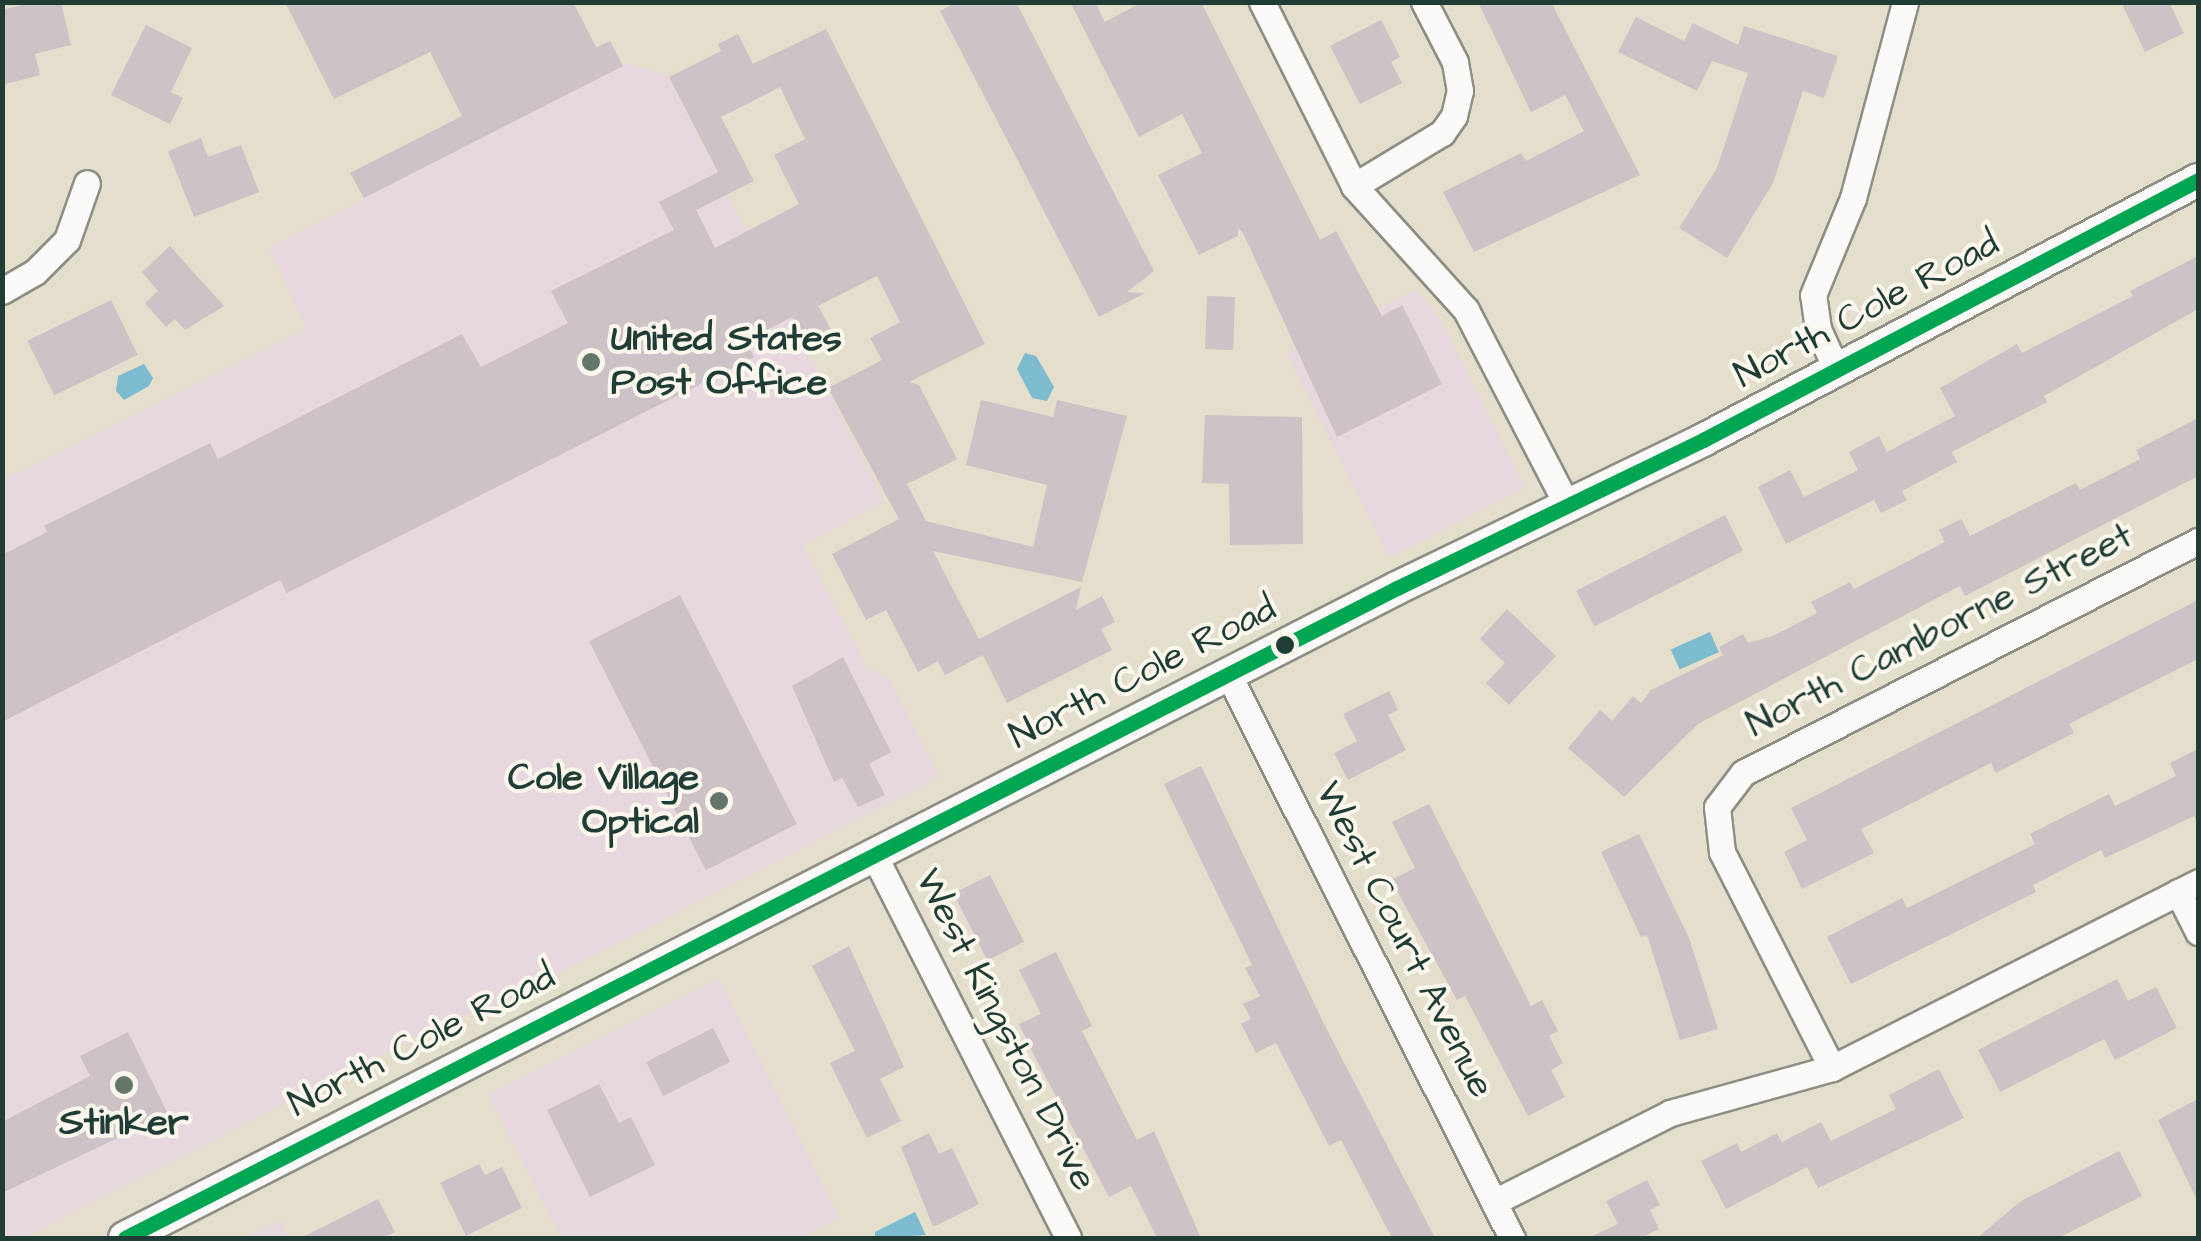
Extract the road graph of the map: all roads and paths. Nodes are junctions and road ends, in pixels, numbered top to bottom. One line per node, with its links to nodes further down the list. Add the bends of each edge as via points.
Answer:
1 (1262, 2): 6 (street)
2 (1424, 2): 6 (street, via 1455,62 1460,90 1454,116 1442,133)
3 (1905, 2): 8 (street, via 1853,198 1813,295 1818,329)
4 (2198, 180): 8 (main road, North Cole Road)
5 (87, 184): 7 (street, via 67,240 35,272)
6 (1354, 186): 9 (street, via 1466,310)
7 (2, 291)
8 (1837, 371): 9 (main road, North Cole Road)
9 (1568, 507): 11 (main road, North Cole Road)
10 (2198, 542): 15 (street, North Camborne Street, via 1743,773 1717,807 1722,852)
11 (1228, 674): 12 (main road, North Cole Road); 16 (street, West Court Avenue)
12 (874, 856): 17 (main road, North Cole Road); 18 (street, West Kingston Drive)
13 (2188, 887): 14 (street); 15 (street)
14 (2198, 932)
15 (1832, 1068): 16 (street, via 1670,1113)
16 (1494, 1202): 19 (street, West Court Avenue)
17 (125, 1238)
18 (1068, 1238)
19 (1512, 1238)

